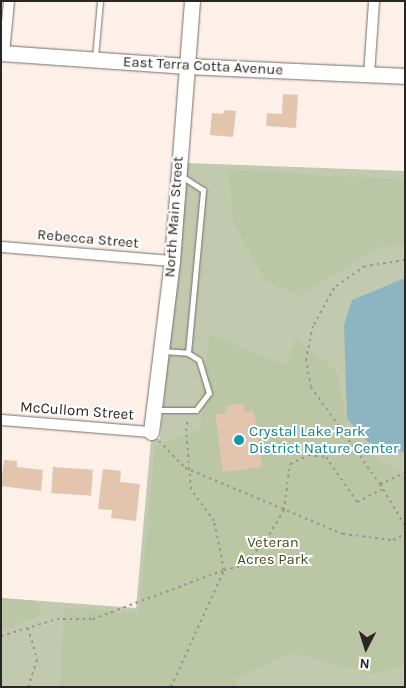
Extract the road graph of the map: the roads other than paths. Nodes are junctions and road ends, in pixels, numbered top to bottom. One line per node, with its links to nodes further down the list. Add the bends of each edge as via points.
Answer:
1 (9, 1): 5 (street)
2 (100, 1): 6 (lane)
3 (192, 1): 7 (street, North Main Street)
4 (374, 1): 8 (street)
5 (3, 53): 6 (street, East Terra Cotta Avenue)
6 (95, 60): 7 (street, East Terra Cotta Avenue)
7 (187, 66): 8 (street, East Terra Cotta Avenue); 10 (street, North Main Street)
8 (369, 75): 9 (street, East Terra Cotta Avenue)
9 (405, 76)
10 (176, 173): 12 (street, North Main Street); 14 (lane, via 203,190)
11 (1, 247): 12 (street, Rebecca Street)
12 (172, 261): 13 (street, North Main Street)
13 (158, 351): 14 (lane); 15 (street, North Main Street)
14 (188, 353): 15 (lane, via 199,360 209,392 196,410)
15 (153, 409): 17 (street, North Main Street)
16 (1, 420): 17 (street, McCullom Street)
17 (151, 432)

